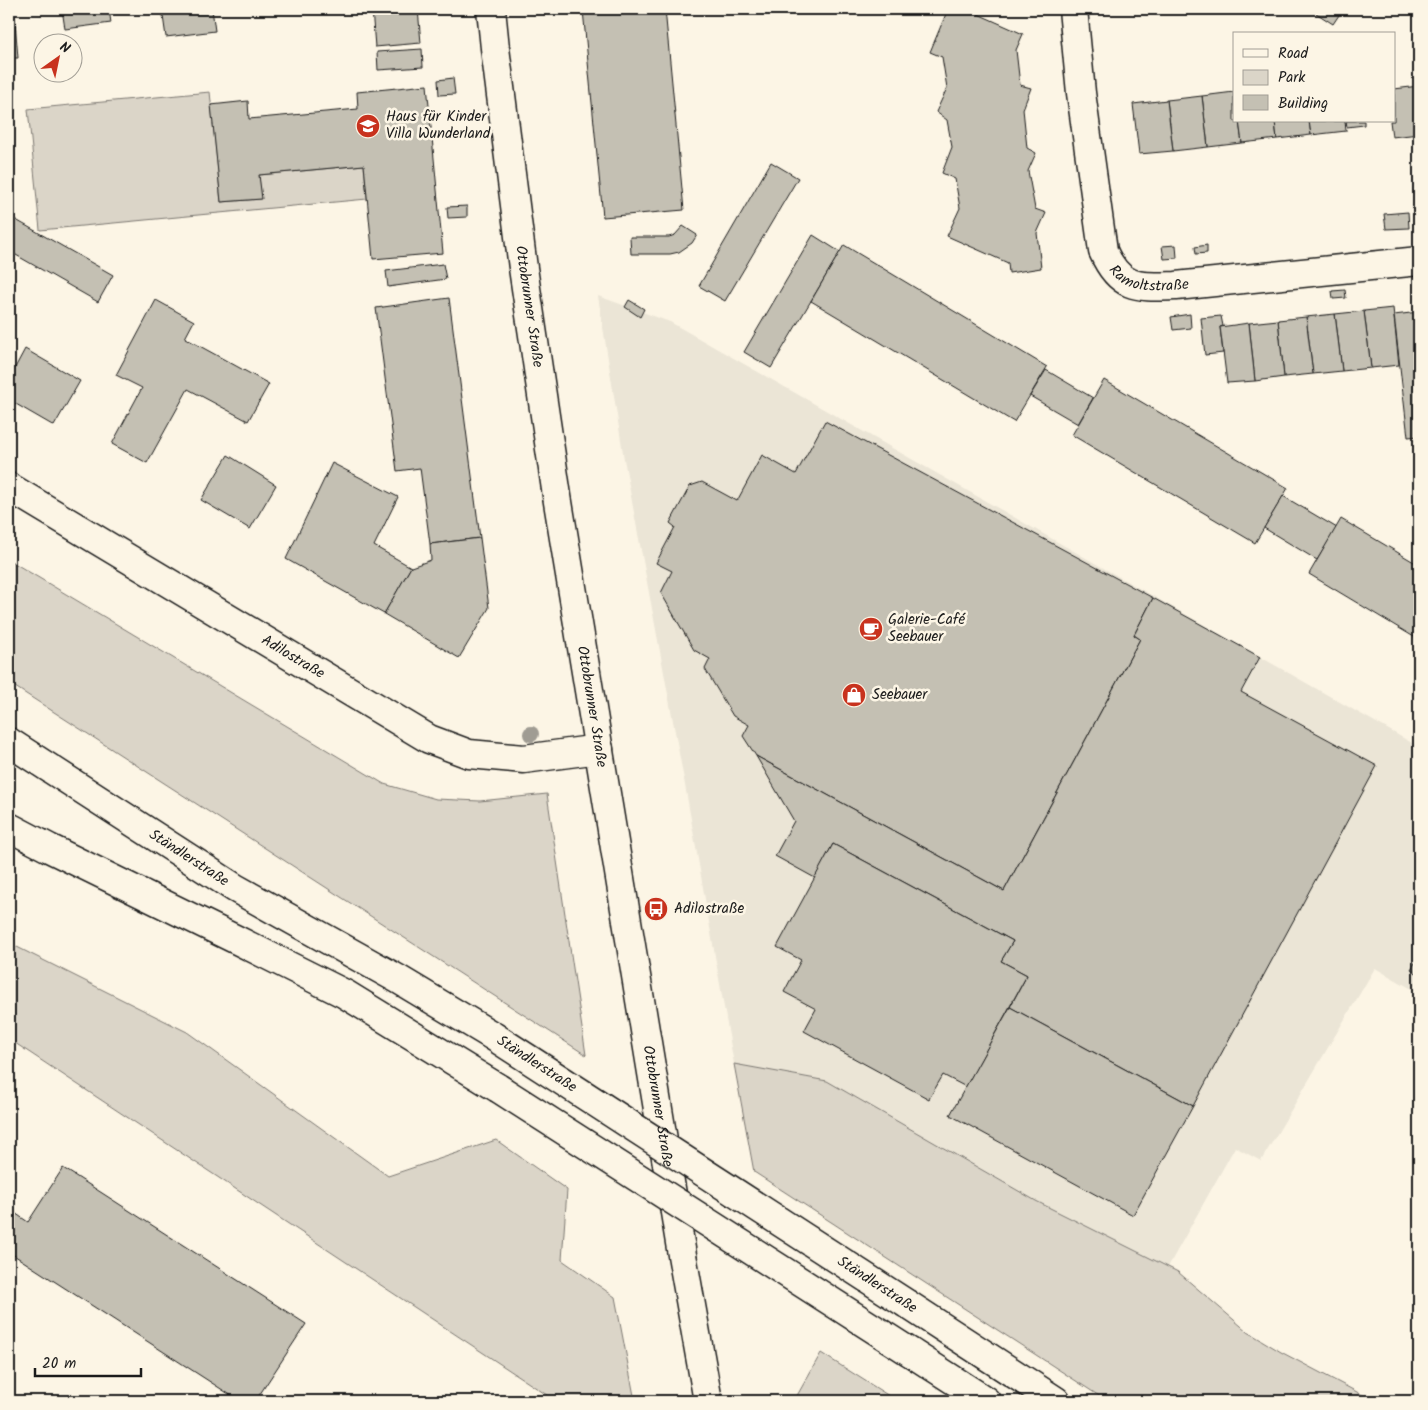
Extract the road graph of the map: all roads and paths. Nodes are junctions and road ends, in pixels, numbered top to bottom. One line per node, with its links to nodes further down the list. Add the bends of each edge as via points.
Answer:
1 (491, 9): 6 (main road, Ottobrunner Straße, via 523,268)
2 (1073, 9): 3 (main road, Ramoltstraße, via 1103,251 1124,281 1138,286 1176,286)
3 (1419, 261)
4 (9, 487): 6 (main road, Adilostraße, via 429,739 469,754 524,759)
5 (9, 742): 10 (main road, Ständlerstraße, bridge, via 235,888 493,1036)
6 (600, 749): 8 (main road, Ottobrunner Straße)
7 (9, 827): 9 (main road, bridge, via 345,994 498,1088)
8 (708, 1401)
9 (986, 1401)
10 (1056, 1401)

